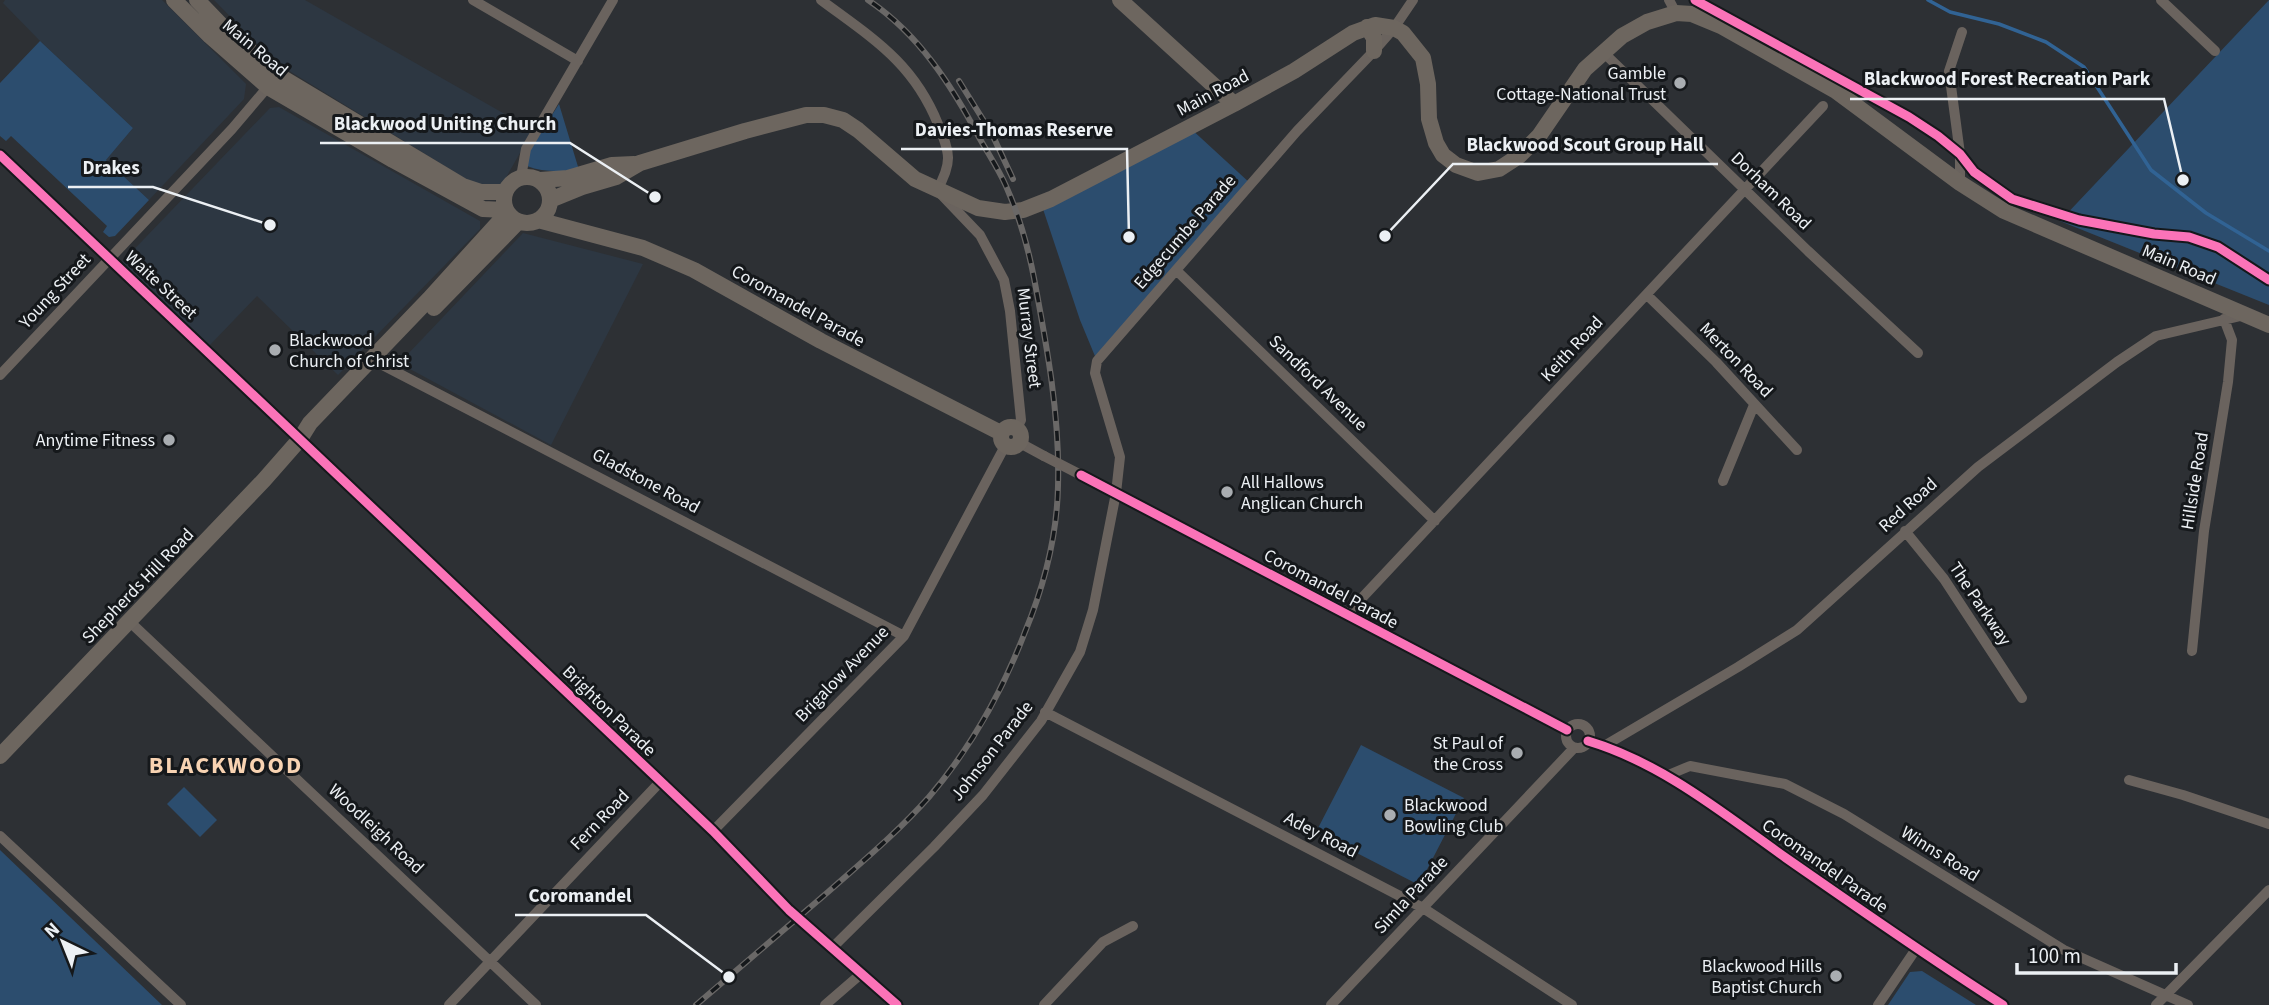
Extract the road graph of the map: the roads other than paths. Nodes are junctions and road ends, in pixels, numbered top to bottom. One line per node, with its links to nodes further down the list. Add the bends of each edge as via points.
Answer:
1 (174, 0): 17 (main road, Main Road, via 210,36)
2 (197, 0): 17 (main road, Main Road)
3 (473, 0): 16 (street)
4 (613, 0): 16 (street)
5 (821, 0): 25 (street, via 886,48 931,105 949,151 946,176)
6 (1120, 0): 18 (main road)
7 (1413, 0): 11 (street, Edgecumbe Parade)
8 (2161, 0): 14 (street)
9 (1672, 6): 15 (main road, Main Road); 24 (main road, Main Road, via 1721,26 1836,91)
10 (1367, 27): 11 (main road); 13 (main road, via 1374,38); 18 (main road, Main Road)
11 (1394, 29): 13 (street, Edgecumbe Parade); 15 (main road, Main Road, via 1403,33 1423,58 1436,143 1456,165 1478,173 1499,169 1539,136 1585,69)
12 (1962, 32): 24 (street, via 1949,71)
13 (1374, 51): 35 (street, Edgecumbe Parade, via 1297,131)
14 (2215, 51)
15 (1603, 52): 26 (street, Dorham Road)
16 (578, 61): 22 (street, via 526,149)
17 (273, 81): 27 (main road, Main Road, via 463,186); 29 (main road, Main Road, via 393,160); 34 (street, Young Street)
18 (1234, 104): 25 (main road, Main Road, via 1023,210 978,208)
19 (1823, 106): 26 (street, Keith Road)
20 (0, 155): 34 (street, Waite Street)
21 (640, 163): 23 (main road, Main Road); 25 (main road, Main Road, via 757,127 824,115 843,120 904,171); 28 (main road, Main Road, via 616,177)
22 (521, 177): 23 (main road); 27 (main road)
23 (540, 180): 28 (main road)
24 (1960, 183): 37 (main road, Main Road, via 2004,211)
25 (937, 190): 44 (street, Murray Street, via 980,235 1004,280 1021,414)
26 (1745, 190): 36 (street, Keith Road); 40 (street, Dorham Road)
27 (504, 192): 30 (main road)
28 (550, 201): 31 (main road); 32 (main road)
29 (483, 209): 30 (main road, Main Road); 33 (main road)
30 (510, 215): 31 (main road, via 528,223); 33 (main road, Shepherds Hill Road); 41 (main road, Shepherds Hill Road)
31 (538, 220): 32 (main road, Coromandel Parade)
32 (570, 229): 44 (main road, Coromandel Parade, via 643,248 694,270)
33 (484, 239): 41 (main road, Shepherds Hill Road)
34 (110, 259): 42 (street, Young Street); 45 (street, Waite Street)
35 (1177, 271): 48 (street, Edgecumbe Parade, via 1097,361 1095,373 1120,457); 49 (street, Sandford Avenue)
36 (1647, 295): 43 (street, Merton Road); 49 (street, Keith Road)
37 (2246, 315): 38 (street, Red Road); 39 (main road, Main Road)
38 (2224, 319): 50 (street, Red Road, via 2156,336 1978,467); 54 (street, Hillside Road, via 2232,340 2228,382 2204,531)
39 (2269, 324)
40 (1918, 353)
41 (376, 361): 45 (main road, Shepherds Hill Road, via 310,423); 53 (street, Gladstone Road)
42 (0, 375)
43 (1754, 405): 46 (street, Merton Road); 47 (street)
44 (1011, 438): 48 (street, Coromandel Parade, bridge); 53 (street, Brigalow Avenue)
45 (300, 439): 52 (main road, Shepherds Hill Road); 65 (street, Brighton Parade)
46 (1797, 450)
47 (1723, 481)
48 (1116, 493): 51 (street, Coromandel Parade); 56 (street, Johnson Parade, via 1080,652)
49 (1435, 521): 51 (street, Keith Road)
50 (1905, 531): 55 (street, The Parkway, via 1944,579); 59 (street, Red Road, via 1797,629)
51 (1346, 615): 57 (street, Coromandel Parade)
52 (130, 622): 61 (main road, Shepherds Hill Road); 75 (street, Woodleigh Road)
53 (904, 636): 68 (street, Brigalow Avenue)
54 (2192, 650)
55 (2022, 698)
56 (1045, 712): 71 (street, Adey Road); 73 (street, Johnson Parade, via 983,795)
57 (1567, 730): 58 (street, via 1582,724 1590,733); 60 (street, via 1566,740)
58 (1588, 741): 59 (street, Coromandel Parade); 60 (street)
59 (1604, 746): 63 (street, Coromandel Parade)
60 (1574, 748): 71 (street, Simla Parade)
61 (0, 756)
62 (1681, 769): 63 (street, Winns Road); 66 (street); 77 (street, Winns Road, via 1690,766 1784,784 1844,814 2064,950)
63 (1666, 776): 66 (street, Coromandel Parade)
64 (2129, 780): 67 (street)
65 (661, 781): 68 (street, Brighton Parade); 75 (street, Fern Road)
66 (1678, 782): 74 (street, Coromandel Parade)
67 (2269, 824)
68 (713, 831): 73 (street, Brighton Parade, via 789,910)
69 (0, 836): 78 (street)
70 (2269, 890): 77 (street)
71 (1423, 908): 84 (street, Simla Parade); 85 (street, Adey Road)
72 (1133, 926): 83 (street, via 1103,942)
73 (833, 947): 76 (street, Brighton Parade)
74 (1916, 949): 86 (street); 87 (street, Coromandel Parade)
75 (490, 961): 79 (street, Fern Road); 80 (street, Woodleigh Road)
76 (862, 973): 81 (street); 82 (street, Brighton Parade)
77 (2167, 994): 88 (street); 89 (street, Winns Road)
78 (181, 1005)
79 (449, 1005)
80 (536, 1005)
81 (825, 1005)
82 (897, 1005)
83 (1044, 1005)
84 (1331, 1005)
85 (1573, 1005)
86 (1878, 1005)
87 (2003, 1005)
88 (2156, 1005)
89 (2188, 1005)

